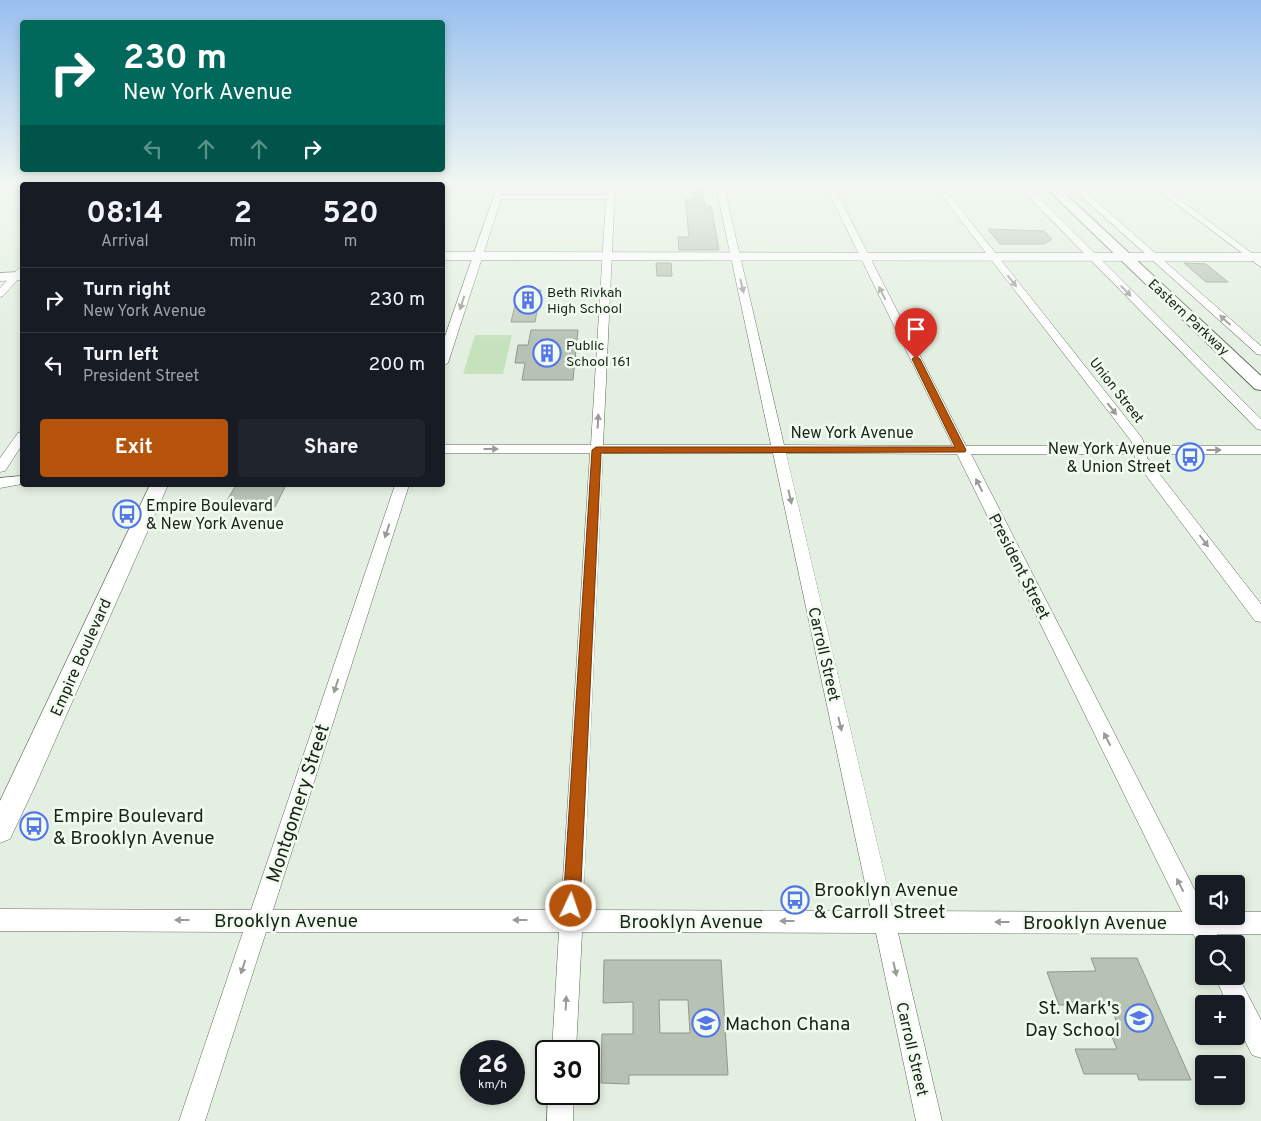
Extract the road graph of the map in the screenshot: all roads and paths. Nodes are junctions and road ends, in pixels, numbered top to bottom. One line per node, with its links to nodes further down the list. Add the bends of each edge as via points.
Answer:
1 (483, 239): 11 (street)
2 (608, 239): 12 (street)
3 (732, 239): 13 (street, Carroll Street)
4 (856, 239): 14 (street, President Street)
5 (980, 239): 15 (street, Union Street)
6 (1075, 239): 16 (street)
7 (1107, 239): 17 (main road, Eastern Parkway)
8 (1135, 239): 18 (street)
9 (1231, 239): 19 (street)
10 (445, 256): 11 (main road)
11 (477, 256): 12 (main road); 25 (street, one-way to 25)
12 (607, 256): 13 (main road); 30 (street, one-way to 12)
13 (736, 256): 14 (main road); 31 (street, Carroll Street, one-way to 31)
14 (864, 256): 15 (main road); 32 (street, President Street, one-way to 14)
15 (993, 256): 16 (main road); 33 (street, Union Street, one-way to 33, via 1138,441)
16 (1092, 256): 17 (main road); 27 (street, one-way to 27)
17 (1125, 256): 18 (main road); 26 (main road, Eastern Parkway)
18 (1154, 256): 19 (main road); 24 (street, one-way to 18)
19 (1258, 259)
20 (20, 274): 22 (main road)
21 (20, 275): 23 (street)
22 (0, 277)
23 (0, 294)
24 (1261, 352)
25 (445, 354)
26 (1261, 385)
27 (1261, 426)
28 (20, 439): 35 (street)
29 (445, 449): 30 (street, New York Avenue, one-way to 30)
30 (596, 450): 31 (street, New York Avenue); 44 (street)
31 (779, 450): 32 (street, New York Avenue); 46 (street, Carroll Street, one-way to 46)
32 (962, 450): 33 (street, New York Avenue); 42 (street, President Street, one-way to 32)
33 (1140, 450): 34 (street, New York Avenue, one-way to 34); 40 (street, Union Street, one-way to 40, via 1141,459)
34 (1261, 450)
35 (0, 468)
36 (20, 480): 37 (street)
37 (0, 482)
38 (158, 487): 41 (main road, Empire Boulevard)
39 (401, 487): 45 (street, Montgomery Street, one-way to 45)
40 (1261, 616)
41 (0, 829)
42 (1195, 914)
43 (0, 920): 45 (street, Brooklyn Avenue, one-way to 43)
44 (571, 920): 45 (street, Brooklyn Avenue, one-way to 45); 46 (street, Brooklyn Avenue, one-way to 44); 51 (street, one-way to 44)
45 (258, 921): 54 (street, Montgomery Street, one-way to 54)
46 (885, 922): 47 (street, Brooklyn Avenue, one-way to 46); 56 (street, Carroll Street, one-way to 56)
47 (1195, 922)
48 (1245, 923): 49 (street, Brooklyn Avenue)
49 (1261, 923)
50 (1230, 985): 52 (street)
51 (565, 1040)
52 (1261, 1046)
53 (561, 1105): 55 (street)
54 (192, 1121)
55 (560, 1121)
56 (929, 1121)

